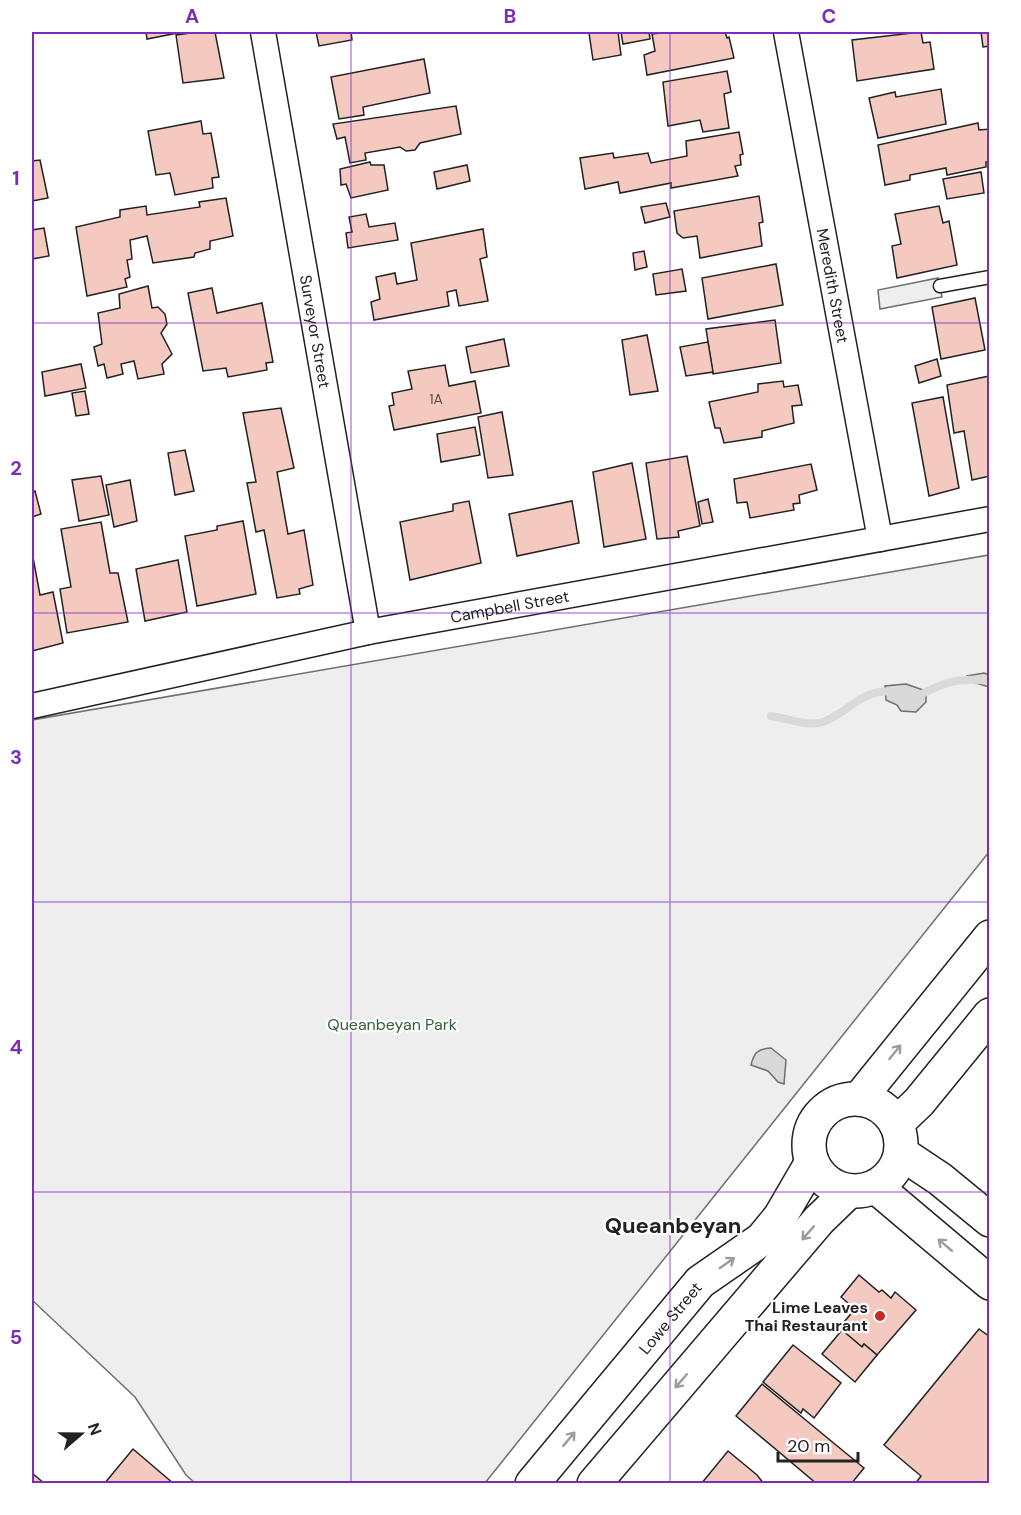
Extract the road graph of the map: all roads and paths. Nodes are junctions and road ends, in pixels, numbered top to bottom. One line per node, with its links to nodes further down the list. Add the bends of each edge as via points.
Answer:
1 (263, 32): 7 (street, Surveyor Street)
2 (786, 32): 6 (street, Meredith Street)
3 (990, 277): 4 (lane)
4 (940, 286)
5 (990, 519): 6 (street, Campbell Street)
6 (880, 539): 7 (street, Campbell Street)
7 (368, 632): 8 (street, Campbell Street)
8 (32, 706)
9 (990, 937): 11 (street, one-way to 9)
10 (990, 1015): 12 (street, via 919,1102)
11 (859, 1099): 12 (street, via 878,1105); 13 (street, via 832,1105 820,1116 812,1128 809,1144)
12 (899, 1138): 14 (street, via 892,1173); 15 (street, via 940,1179)
13 (812, 1162): 14 (street, via 826,1181); 17 (street, Lowe Street, one-way to 13, via 699,1282 768,1232)
14 (862, 1189): 16 (street, one-way to 14); 18 (street, one-way to 18, via 819,1220)
15 (990, 1220)
16 (990, 1282)
17 (532, 1484)
18 (594, 1484)

